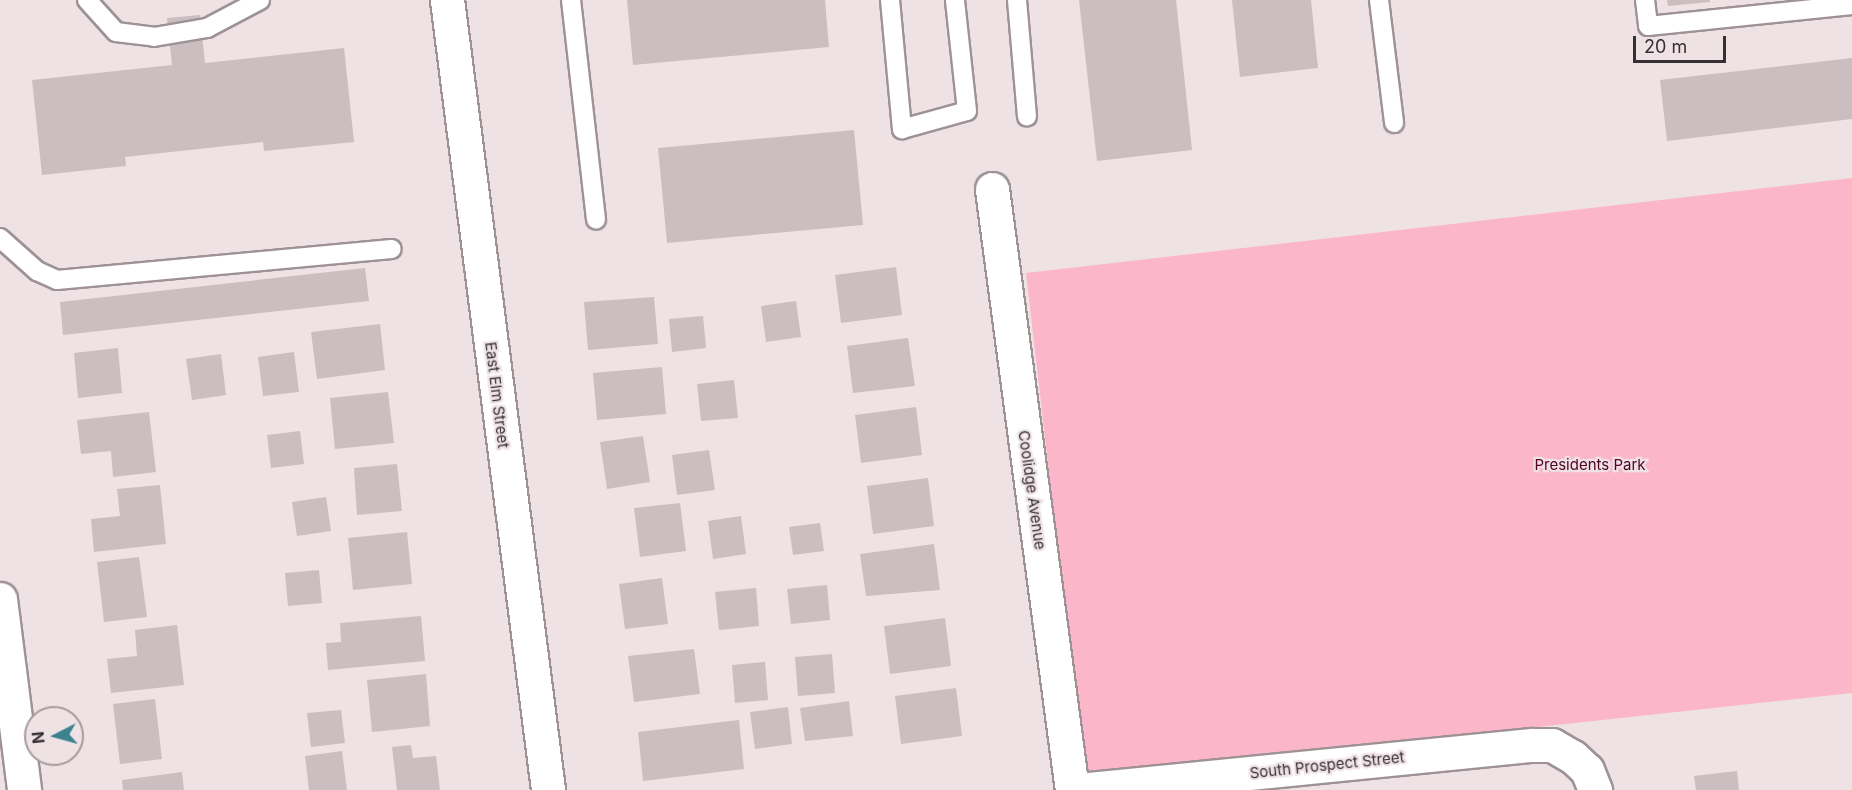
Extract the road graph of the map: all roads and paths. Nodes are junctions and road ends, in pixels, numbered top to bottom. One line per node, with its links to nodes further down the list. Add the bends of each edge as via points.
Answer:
1 (87, 0): 2 (lane, via 116,32 154,37 207,28)
2 (260, 0)
3 (447, 0): 19 (street, East Elm Street)
4 (571, 0): 14 (lane)
5 (890, 0): 6 (lane, via 902,129 967,111)
6 (955, 0)
7 (1017, 0): 11 (lane)
8 (1379, 0): 12 (lane)
9 (1645, 0): 10 (lane, via 1648,26)
10 (1852, 6)
11 (1027, 117)
12 (1394, 123)
13 (992, 189): 20 (street, Coolidge Avenue)
14 (596, 220)
15 (0, 238): 16 (lane, via 37,271 57,280)
16 (392, 249)
17 (0, 599): 18 (street)
18 (24, 790)
19 (548, 790)
20 (1072, 790)
21 (1079, 790): 22 (street, South Prospect Street, via 1532,745 1552,745 1573,757 1587,770)
22 (1595, 790)

